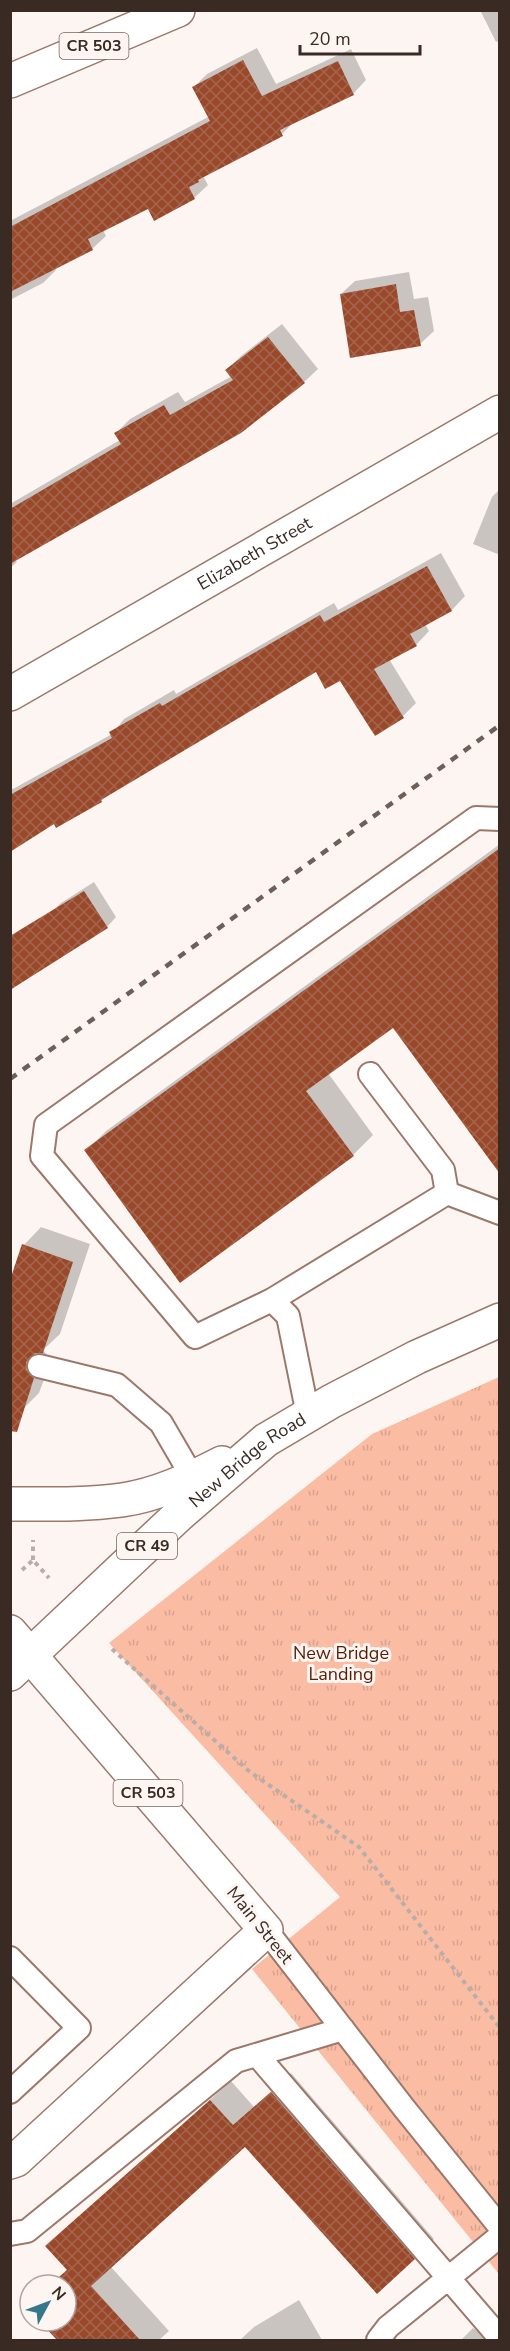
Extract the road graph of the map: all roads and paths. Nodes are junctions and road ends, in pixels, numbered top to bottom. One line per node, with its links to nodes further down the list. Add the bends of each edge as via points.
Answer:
1 (178, 10): 2 (main road, CR 503)
2 (10, 81)
3 (500, 412): 4 (main road, Elizabeth Street)
4 (10, 694)
5 (500, 819): 9 (lane, via 476,818 46,1125 42,1156 195,1337)
6 (370, 1074): 7 (lane, via 443,1170)
7 (447, 1193): 8 (lane); 9 (lane)
8 (500, 1213)
9 (272, 1300): 12 (lane, via 288,1316)
10 (500, 1320): 12 (main road, New Bridge Road / CR 49, via 417,1357)
11 (39, 1366): 14 (lane, via 117,1385 161,1423)
12 (308, 1415): 13 (main road, New Bridge Road / CR 49)
13 (266, 1440): 14 (main road); 21 (main road, New Bridge Road / CR 49)
14 (193, 1478): 15 (main road, via 124,1499)
15 (10, 1504)
16 (33, 1532): 17 (path)
17 (33, 1560): 18 (path); 19 (path)
18 (22, 1570)
19 (49, 1578)
20 (112, 1649): 24 (path, via 250,1772 358,1847)
21 (17, 1654): 22 (main road, Main Street / CR 503)
22 (266, 1930): 25 (lane, Main Street); 28 (main road)
23 (10, 1958): 27 (lane, via 79,2028)
24 (500, 2028)
25 (343, 2029): 26 (lane); 29 (lane, Main Street)
26 (257, 2055): 30 (lane, via 236,2061 27,2231); 32 (lane)
27 (10, 2092)
28 (10, 2162)
29 (500, 2227)
30 (10, 2234)
31 (500, 2236): 32 (lane)
32 (448, 2278): 33 (lane); 34 (lane, via 388,2327)
33 (500, 2338)
34 (378, 2340)

